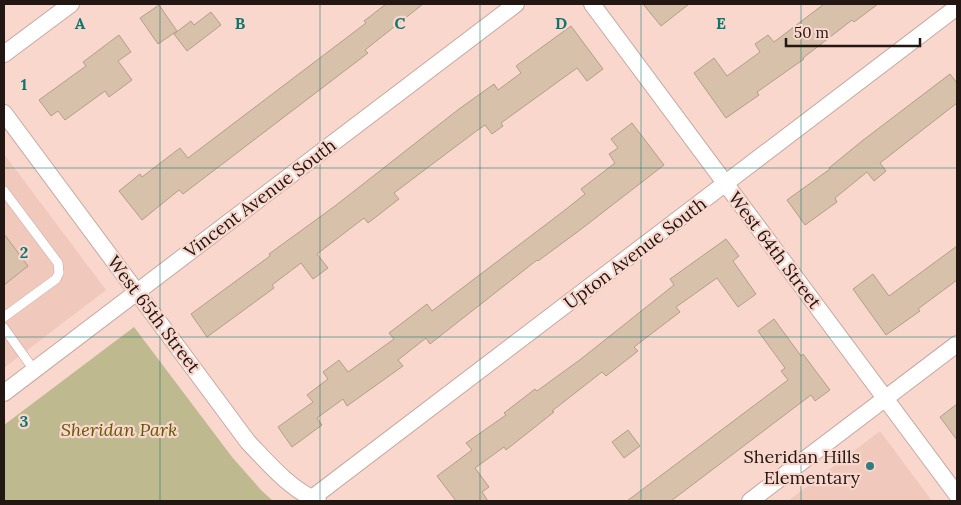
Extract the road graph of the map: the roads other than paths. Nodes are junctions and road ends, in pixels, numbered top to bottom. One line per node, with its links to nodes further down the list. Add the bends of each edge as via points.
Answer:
1 (71, 4): 5 (street)
2 (516, 4): 9 (street, Vincent Avenue South)
3 (592, 4): 7 (street, West 64th Street)
4 (957, 7): 7 (street, Upton Avenue South)
5 (4, 54)
6 (4, 113): 9 (street, West 65th Street)
7 (726, 183): 15 (street, West 64th Street); 17 (street, Upton Avenue South)
8 (4, 191): 10 (lane, via 59,268 56,279)
9 (137, 292): 13 (street, Vincent Avenue South); 17 (street, West 65th Street, via 248,442 278,474)
10 (4, 317)
11 (4, 328): 13 (lane)
12 (957, 344): 15 (street)
13 (34, 370): 14 (street, Vincent Avenue South)
14 (4, 393)
15 (885, 398): 16 (street, West 64th Street); 18 (street)
16 (957, 496)
17 (315, 500)
18 (750, 501)

